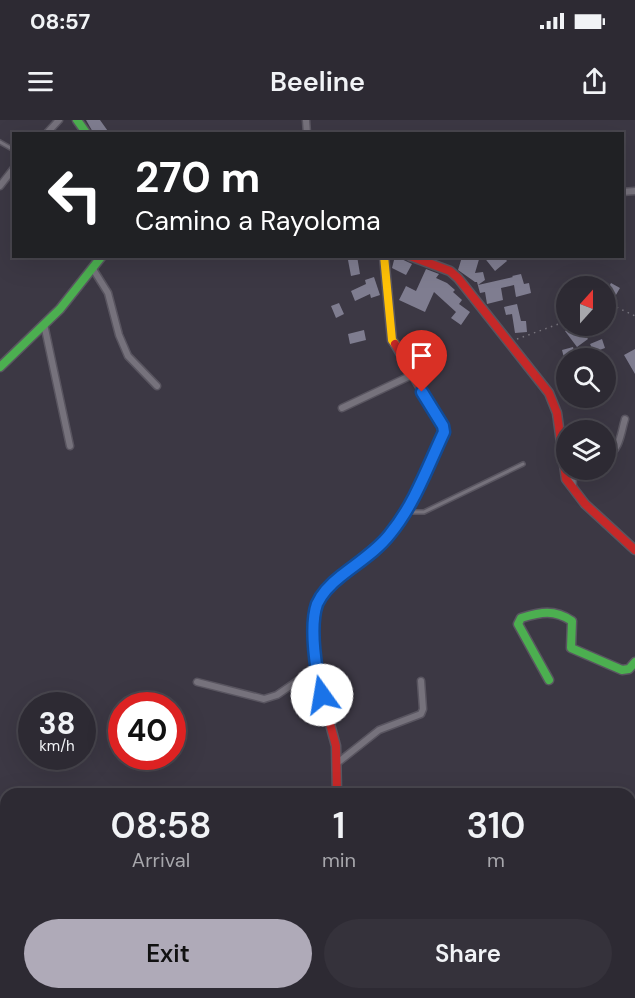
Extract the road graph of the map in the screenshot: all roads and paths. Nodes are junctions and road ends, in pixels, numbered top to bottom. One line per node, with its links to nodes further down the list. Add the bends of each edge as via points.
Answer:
1 (59, 120): 2 (street)
2 (48, 132)
3 (12, 171): 4 (street)
4 (0, 186)
5 (101, 258): 8 (street)
6 (384, 258): 15 (street, via 392,340)
7 (414, 258): 13 (street, via 450,271 458,278)
8 (93, 269): 11 (street); 16 (street, via 108,293 128,356)
9 (616, 307): 10 (path)
10 (635, 316)
11 (44, 324): 14 (street); 19 (street)
12 (556, 325): 13 (path)
13 (508, 342): 23 (street, via 549,393 557,414 566,479)
14 (0, 367)
15 (412, 375): 17 (street); 24 (street, via 444,432)
16 (157, 386)
17 (342, 408)
18 (625, 419): 20 (street)
19 (70, 446)
20 (616, 449)
21 (523, 464): 24 (lane, via 424,512)
22 (573, 480): 23 (street)
23 (573, 489): 25 (street)
24 (405, 512): 27 (street, via 390,535 321,598 314,618)
25 (635, 550)
26 (635, 662): 28 (street, via 622,670 571,648 572,621 550,610 521,618 518,624)
27 (315, 669): 30 (street, via 277,695 264,699); 31 (street, via 336,746)
28 (549, 680)
29 (421, 681): 31 (street, via 422,714 379,730)
30 (197, 682)
31 (336, 764): 32 (street)
32 (337, 788)

